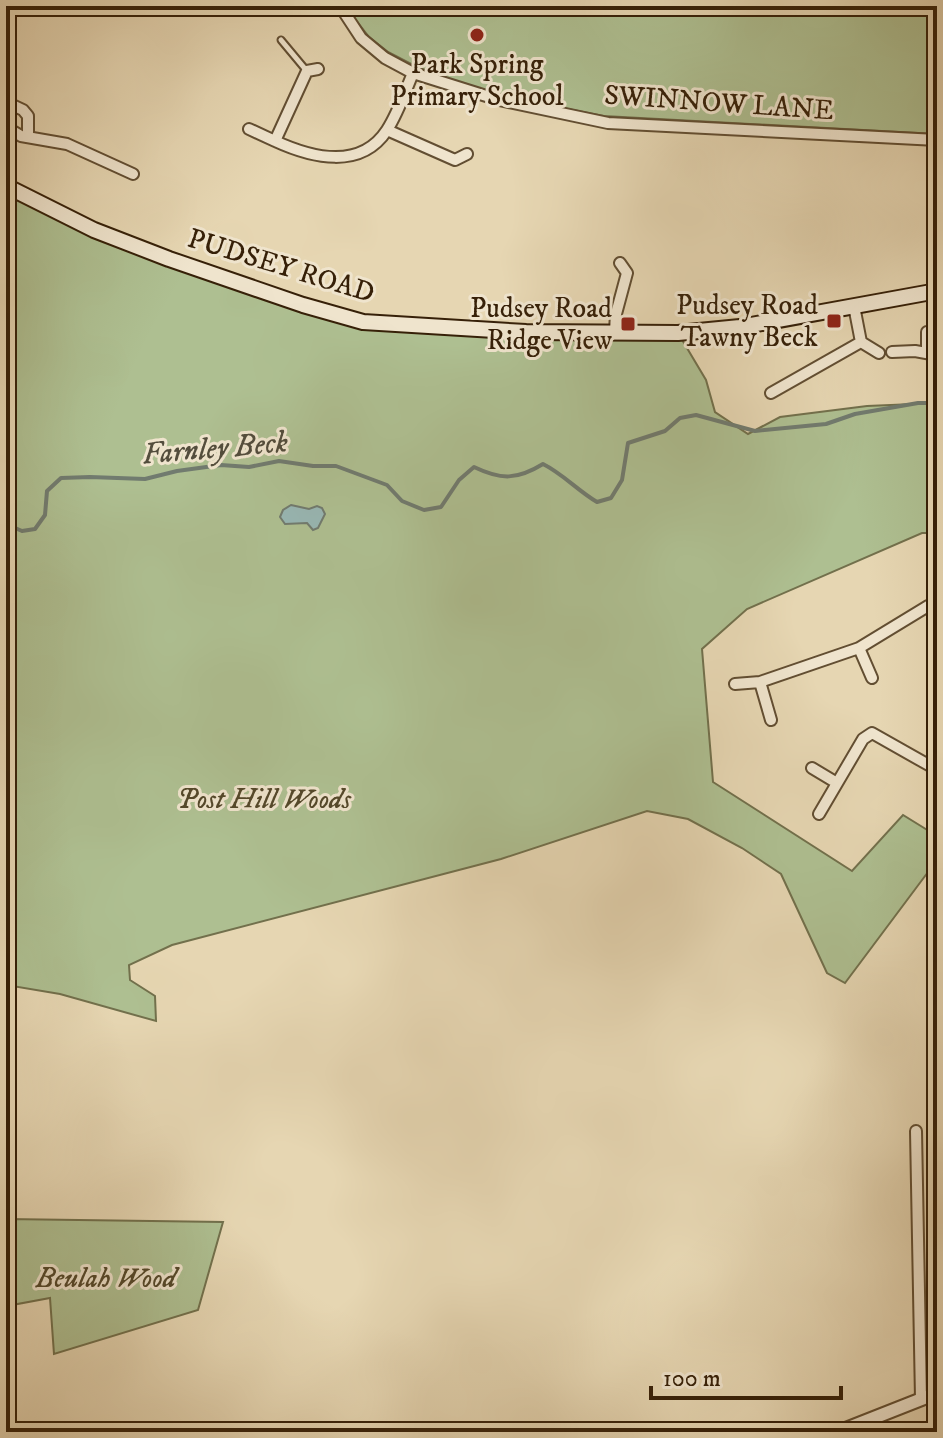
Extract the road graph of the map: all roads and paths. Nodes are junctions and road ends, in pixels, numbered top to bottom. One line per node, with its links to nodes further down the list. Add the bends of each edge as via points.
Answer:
1 (340, 6): 4 (street, SWINNOW LANE, via 361,38)
2 (281, 40): 3 (lane)
3 (313, 70): 11 (street)
4 (413, 73): 8 (street); 10 (street, SWINNOW LANE, via 499,100 608,123)
5 (6, 102): 9 (street, via 28,116)
6 (6, 127): 9 (street)
7 (249, 129): 11 (street)
8 (387, 130): 11 (street, via 369,150 347,157 320,156); 12 (street, via 455,160)
9 (28, 137): 13 (street, via 67,144)
10 (937, 140)
11 (275, 141)
12 (467, 154)
13 (133, 174)
14 (6, 186): 18 (main road, PUDSEY ROAD, via 94,230 169,259 363,322 526,332)
15 (620, 263): 18 (street, via 627,273)
16 (937, 291): 17 (main road, PUDSEY ROAD)
17 (854, 306): 18 (main road, PUDSEY ROAD, via 731,328); 20 (street)
18 (615, 331)
19 (927, 332): 23 (street)
20 (861, 342): 22 (street); 24 (street)
21 (892, 352): 23 (street)
22 (879, 353)
23 (932, 354)
24 (771, 393)
25 (937, 604): 26 (street)
26 (859, 648): 27 (street); 28 (street)
27 (872, 678)
28 (760, 682): 29 (street); 30 (street)
29 (735, 684)
30 (771, 720)
31 (936, 766): 33 (street, via 872,733)
32 (812, 768): 33 (street)
33 (837, 783): 34 (street)
34 (819, 814)
35 (916, 1131): 37 (street)
36 (937, 1393): 37 (street)
37 (921, 1399): 38 (street)
38 (838, 1432)

